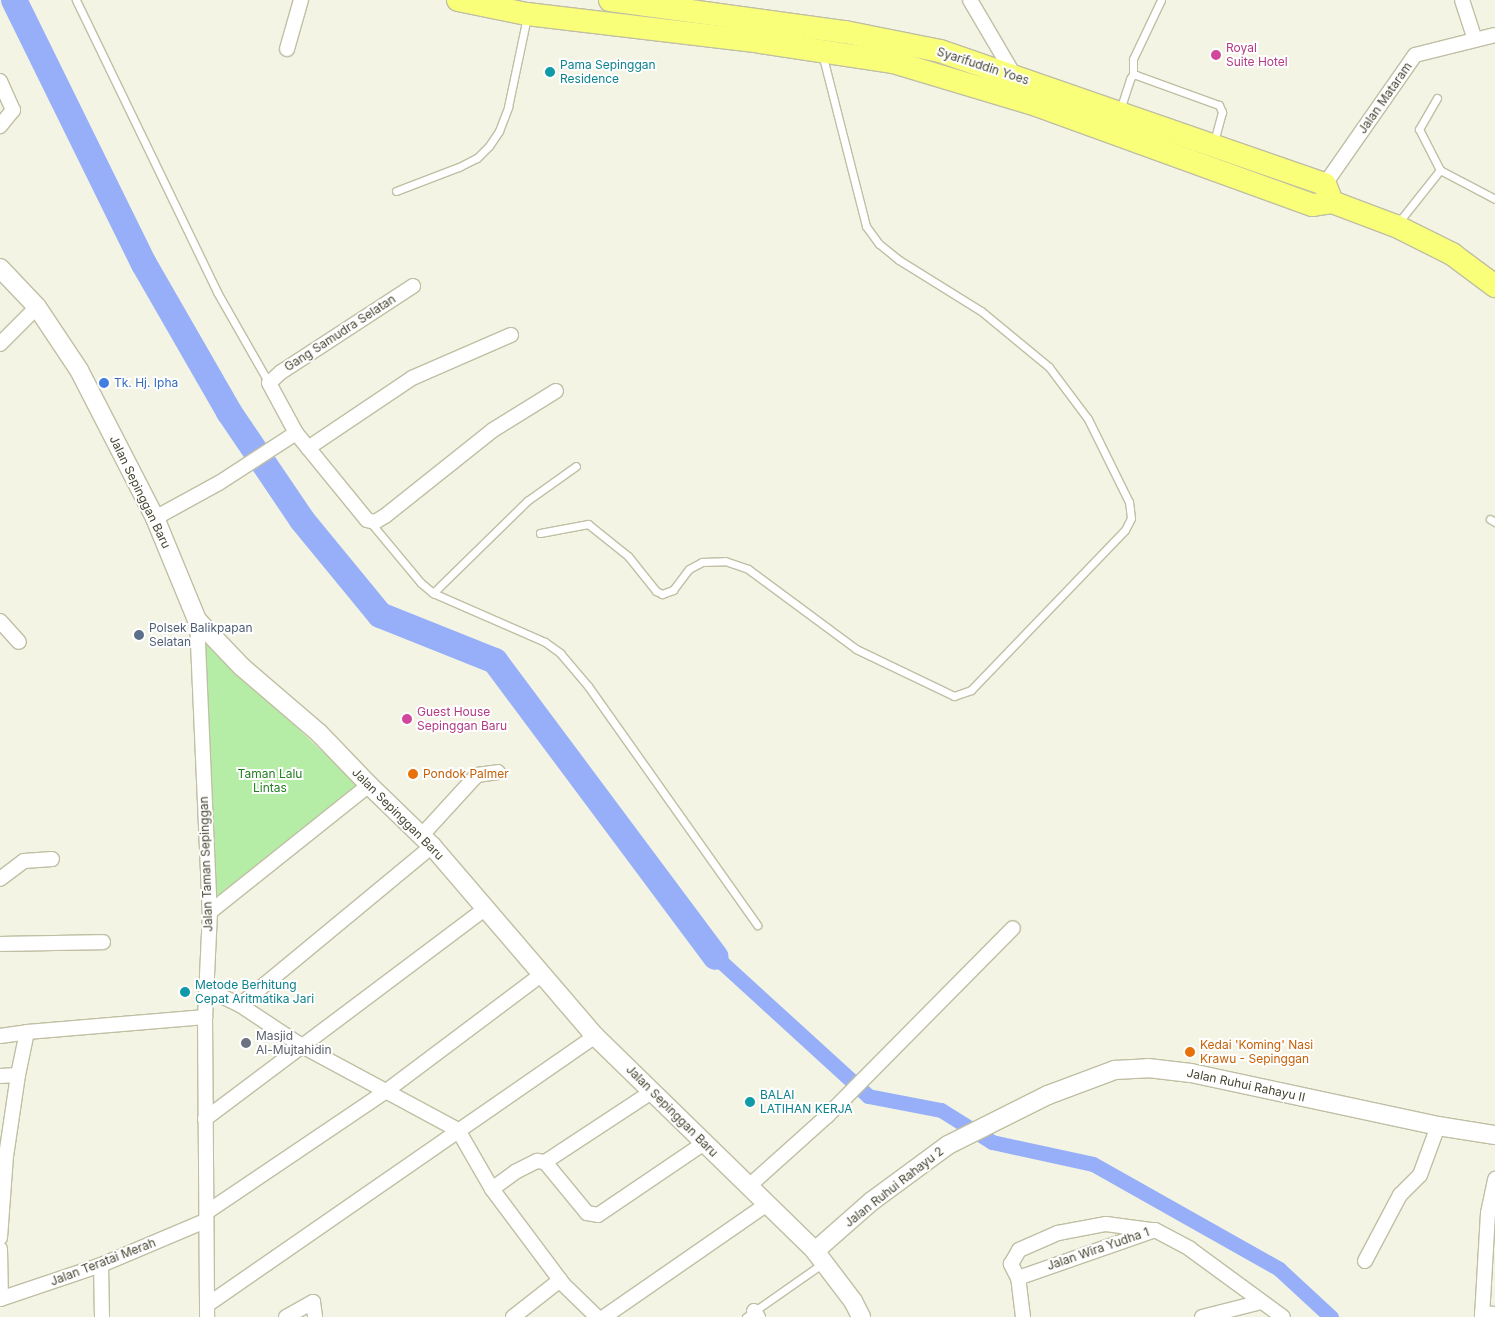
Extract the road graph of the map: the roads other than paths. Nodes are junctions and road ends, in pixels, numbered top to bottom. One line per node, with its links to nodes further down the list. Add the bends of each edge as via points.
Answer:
1 (76, 0): 32 (lane, via 217,292)
2 (301, 0): 12 (street)
3 (458, 0): 9 (highway)
4 (610, 0): 8 (highway, Syarifuddin Yoes)
5 (970, 0): 15 (street)
6 (1161, 0): 14 (lane, via 1133,59)
7 (1462, 0): 11 (street)
8 (637, 2): 15 (highway, Syarifuddin Yoes, via 845,32 940,51)
9 (527, 14): 13 (highway, via 761,42); 22 (lane, via 508,107 500,131 489,146 477,158 459,167)
10 (1495, 35): 11 (street, Jalan Mataram)
11 (1475, 40): 23 (street, Jalan Mataram, via 1414,57)
12 (287, 49)
13 (822, 54): 18 (highway, via 893,62); 39 (lane, via 866,226 879,244 899,260 981,311 1049,367 1088,418 1129,502 1131,518 1125,530 971,690 954,696 856,649 748,569 725,561 702,562 689,569 673,590 662,594 628,556 588,524)
14 (1133, 74): 18 (lane); 20 (lane, via 1219,105 1222,112)
15 (1014, 75): 18 (highway, Syarifuddin Yoes)
16 (0, 81): 19 (street, via 13,110)
17 (1437, 98): 21 (lane, via 1419,129)
18 (1116, 122): 20 (highway, Syarifuddin Yoes); 23 (highway, via 1313,205)
19 (0, 126)
20 (1213, 145): 23 (highway, Syarifuddin Yoes)
21 (1440, 170): 24 (lane); 25 (lane)
22 (396, 191)
23 (1328, 193): 25 (highway, Syarifuddin Yoes)
24 (1495, 199)
25 (1396, 226): 27 (highway, Syarifuddin Yoes, via 1452,254)
26 (0, 268): 29 (street, Jalan Sepinggan Baru)
27 (1491, 280)
28 (413, 286): 32 (street, Gang Samudra Selatan)
29 (37, 307): 31 (street); 37 (street, Jalan Sepinggan Baru, via 79,370)
30 (511, 335): 35 (street, via 412,378)
31 (0, 344)
32 (269, 383): 34 (street)
33 (556, 391): 38 (street, via 493,430 385,516)
34 (292, 436): 35 (street); 37 (street, via 219,483)
35 (308, 448): 38 (street)
36 (576, 466): 40 (lane, via 527,501)
37 (155, 518): 41 (street, Jalan Sepinggan Baru)
38 (371, 523): 40 (lane)
39 (540, 533)
40 (433, 593): 51 (lane, via 545,642 560,653 588,686)
41 (197, 620): 45 (street, Jalan Sepinggan Baru, via 242,667 319,732); 50 (street, Jalan Taman Sepinggan)
42 (2, 628): 43 (street)
43 (19, 642)
44 (498, 772): 46 (street, via 477,775)
45 (368, 785): 46 (street, Jalan Sepinggan Baru); 50 (street)
46 (427, 840): 49 (street, Jalan Sepinggan Baru); 57 (street)
47 (52, 859): 48 (street, via 24,861)
48 (0, 879)
49 (486, 908): 55 (street, Jalan Sepinggan Baru); 62 (street)
50 (210, 912): 56 (street, Jalan Taman Sepinggan)
51 (757, 925)
52 (1013, 928): 75 (street, via 827,1116)
53 (103, 942): 54 (street)
54 (0, 944)
55 (542, 974): 61 (street, Jalan Sepinggan Baru); 65 (street, Jalan Teratai Merah)
56 (206, 989): 57 (street); 58 (street, Jalan Taman Sepinggan)
57 (240, 1005): 62 (street)
58 (205, 1017): 59 (street); 68 (street, Jalan Taman Sepinggan)
59 (27, 1032): 60 (street); 63 (street)
60 (0, 1036)
61 (595, 1036): 66 (street, Jalan Sepinggan Baru); 70 (street)
62 (302, 1046): 65 (street); 68 (street)
63 (18, 1075): 64 (street); 81 (street, via 6,1156)
64 (0, 1076)
65 (385, 1092): 70 (street); 79 (street, Jalan Teratai Merah)
66 (653, 1092): 72 (street, Jalan Sepinggan Baru); 73 (street)
67 (1004, 1116): 69 (street, Jalan Ruhui Rahayu II, via 1098,1074 1148,1068 1191,1073); 83 (street, Jalan Ruhui Rahayu 2, via 948,1145 872,1201)
68 (204, 1120): 79 (street, Jalan Taman Sepinggan)
69 (1438, 1126): 71 (street, Jalan Ruhui Rahayu II); 84 (street, via 1420,1175 1400,1195)
70 (458, 1130): 76 (street); 90 (street)
71 (1495, 1134)
72 (703, 1144): 73 (street, via 598,1215 587,1213); 75 (street, Jalan Sepinggan Baru)
73 (546, 1162): 76 (street, via 537,1161)
74 (1495, 1179): 78 (street)
75 (749, 1186): 77 (street, Jalan Sepinggan Baru)
76 (492, 1189): 87 (street)
77 (767, 1204): 83 (street, Jalan Sepinggan Baru); 98 (street)
78 (1492, 1213): 92 (street)
79 (206, 1216): 85 (street, Jalan Teratai Merah); 90 (street, Jalan Taman Sepinggan)
80 (1155, 1230): 86 (street, Jalan Wira Yudha 1); 86 (street, via 1106,1224 1058,1233 1019,1250 1011,1264); 89 (street, Jalan Wira Yudha 1, via 1190,1249)
81 (0, 1238)
82 (0, 1249): 88 (street)
83 (819, 1257): 91 (lane); 99 (street, Jalan Sepinggan Baru, via 853,1301)
84 (1365, 1262)
85 (101, 1265): 88 (street, Jalan Teratai Merah); 93 (street)
86 (1018, 1278): 100 (street)
87 (560, 1280): 96 (street); 97 (street)
88 (0, 1299)
89 (1262, 1302): 101 (street); 102 (street, Jalan Wira Yudha 1)
90 (207, 1311)
91 (753, 1315)
92 (1486, 1315)
93 (102, 1317)
94 (286, 1317): 95 (street, via 313,1302)
95 (315, 1317)
96 (513, 1317)
97 (597, 1317)
98 (604, 1317)
99 (861, 1317)
100 (1023, 1317)
101 (1202, 1317)
102 (1283, 1317)

